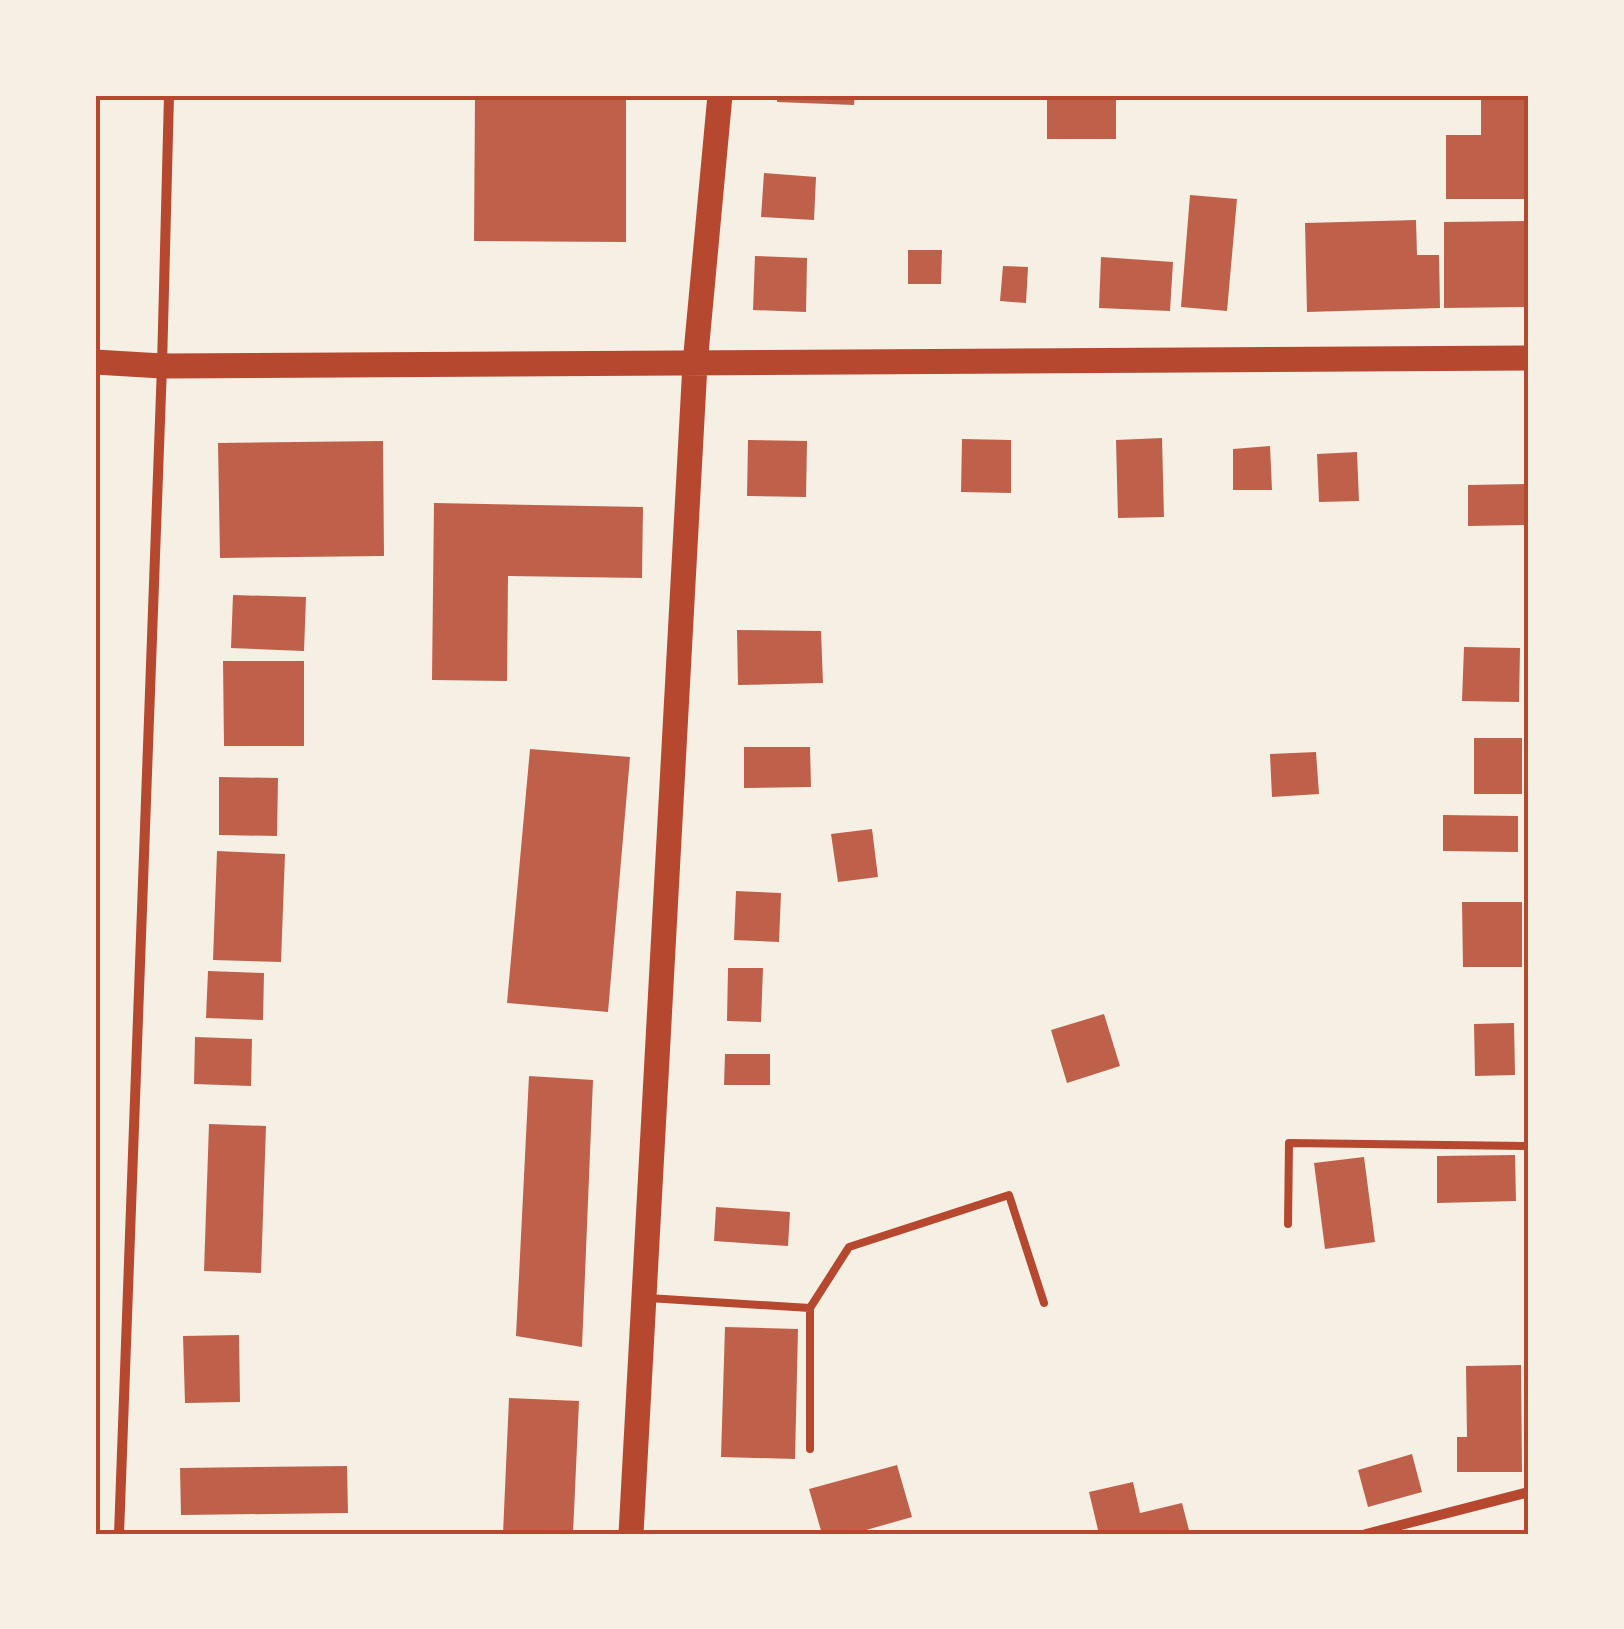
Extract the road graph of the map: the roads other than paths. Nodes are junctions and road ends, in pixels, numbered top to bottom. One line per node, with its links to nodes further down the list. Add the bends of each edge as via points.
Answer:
1 (169, 95): 6 (street)
2 (720, 95): 5 (main road)
3 (1529, 358): 5 (main road)
4 (95, 362): 6 (main road)
5 (695, 364): 6 (main road); 9 (main road)
6 (162, 366): 14 (street)
7 (1529, 1146): 8 (lane, via 1288,1143)
8 (1288, 1224)
9 (644, 1298): 11 (lane); 15 (main road)
10 (1044, 1304): 11 (lane, via 1008,1195 849,1247)
11 (810, 1308): 12 (lane)
12 (810, 1448)
13 (1529, 1492): 16 (street)
14 (118, 1534)
15 (632, 1534)
16 (1366, 1534)

